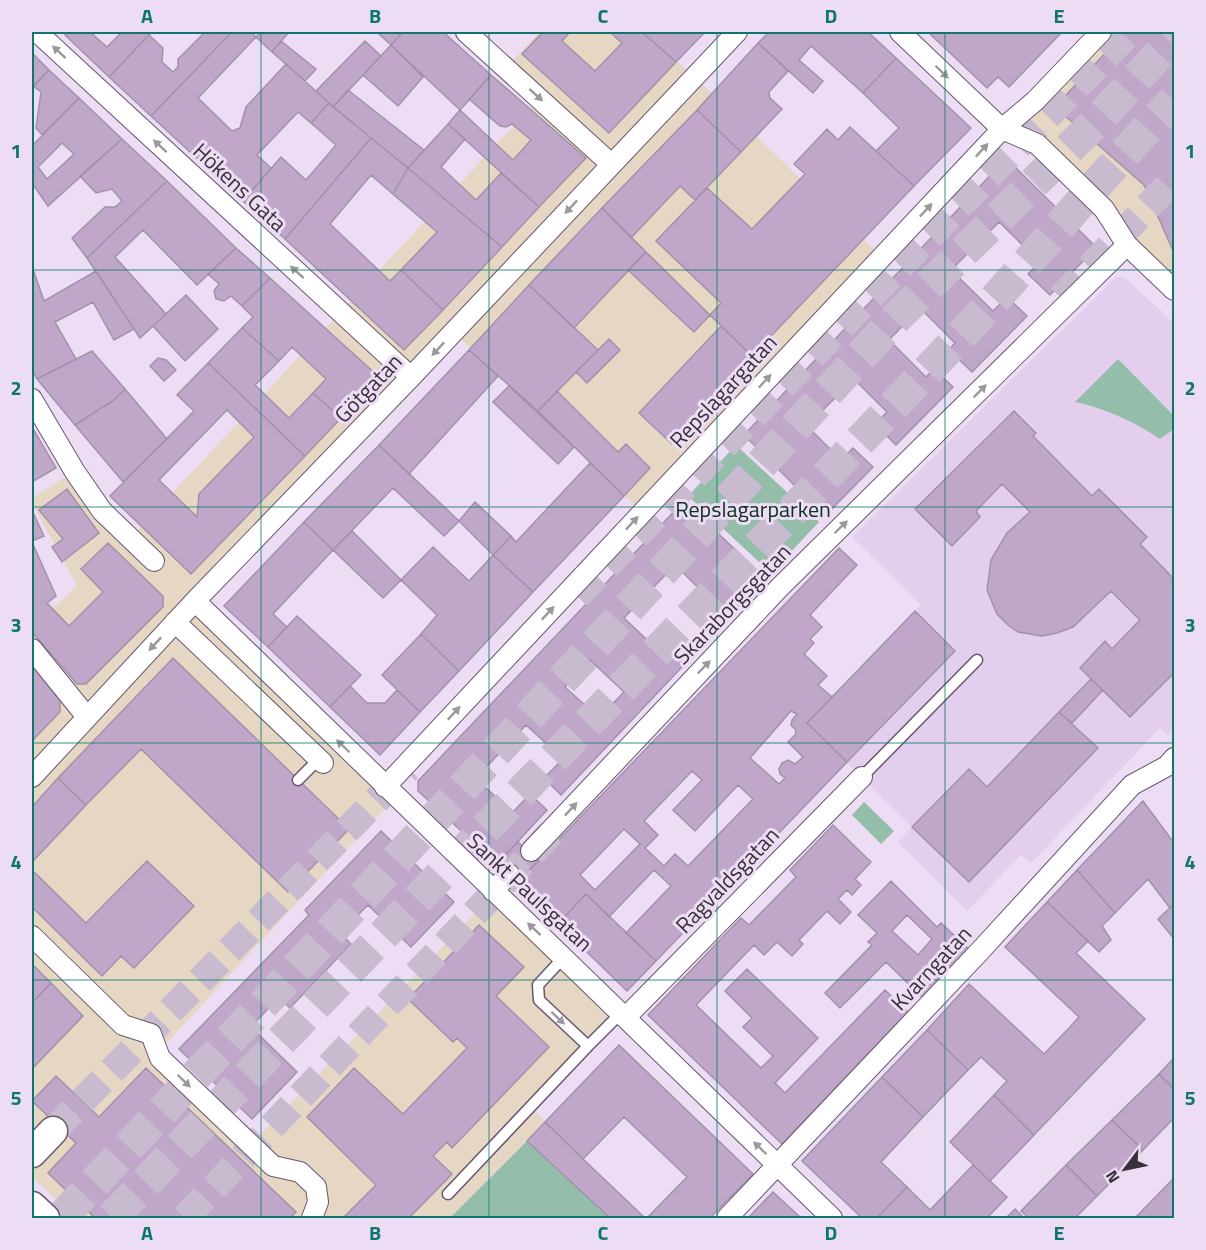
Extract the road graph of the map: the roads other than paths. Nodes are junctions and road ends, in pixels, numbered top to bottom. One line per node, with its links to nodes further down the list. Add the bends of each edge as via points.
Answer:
1 (37, 32): 10 (street, Hökens Gata, one-way to 1)
2 (466, 32): 7 (street, one-way to 7)
3 (737, 32): 7 (street, Götgatan)
4 (900, 32): 6 (street, one-way to 6)
5 (1101, 32): 6 (street, Repslagargatan, via 1035,101)
6 (1002, 129): 8 (street, via 1037,144 1104,209); 23 (street, Repslagargatan, one-way to 6)
7 (612, 164): 10 (street, Götgatan, one-way to 10)
8 (1127, 244): 9 (street); 24 (street, Skaraborgsgatan, one-way to 8, via 780,587)
9 (1174, 290)
10 (411, 378): 13 (street, Götgatan)
11 (32, 399): 12 (street, via 102,511)
12 (154, 561)
13 (195, 602): 14 (street, Götgatan); 23 (street, Sankt Paulsgatan, one-way to 13)
14 (176, 622): 17 (street, Götgatan, one-way to 17); 18 (street)
15 (32, 649): 17 (street)
16 (977, 660): 21 (lane)
17 (87, 717): 20 (street, Götgatan)
18 (321, 761): 22 (lane)
19 (1172, 767): 33 (street, Kvarngatan, via 1132,785)
20 (32, 777)
21 (862, 777): 29 (street, Ragvaldsgatan)
22 (298, 780)
23 (385, 787): 26 (street, Sankt Paulsgatan)
24 (531, 851)
25 (508, 874): 26 (street)
26 (493, 891): 28 (street, Sankt Paulsgatan, one-way to 26)
27 (32, 936): 37 (street, one-way to 37, via 123,1025 151,1034 160,1058 273,1166 300,1172 316,1187 318,1202)
28 (564, 957): 29 (street, Sankt Paulsgatan); 30 (lane, one-way to 30, via 538,985 539,1000)
29 (624, 1014): 30 (lane); 33 (street, Sankt Paulsgatan, one-way to 29)
30 (588, 1046): 34 (lane)
31 (53, 1131): 32 (street)
32 (32, 1153)
33 (778, 1166): 38 (street, Kvarngatan); 39 (street, Sankt Paulsgatan)
34 (448, 1194)
35 (32, 1206): 36 (street)
36 (45, 1218)
37 (312, 1218)
38 (727, 1218)
39 (832, 1218)

